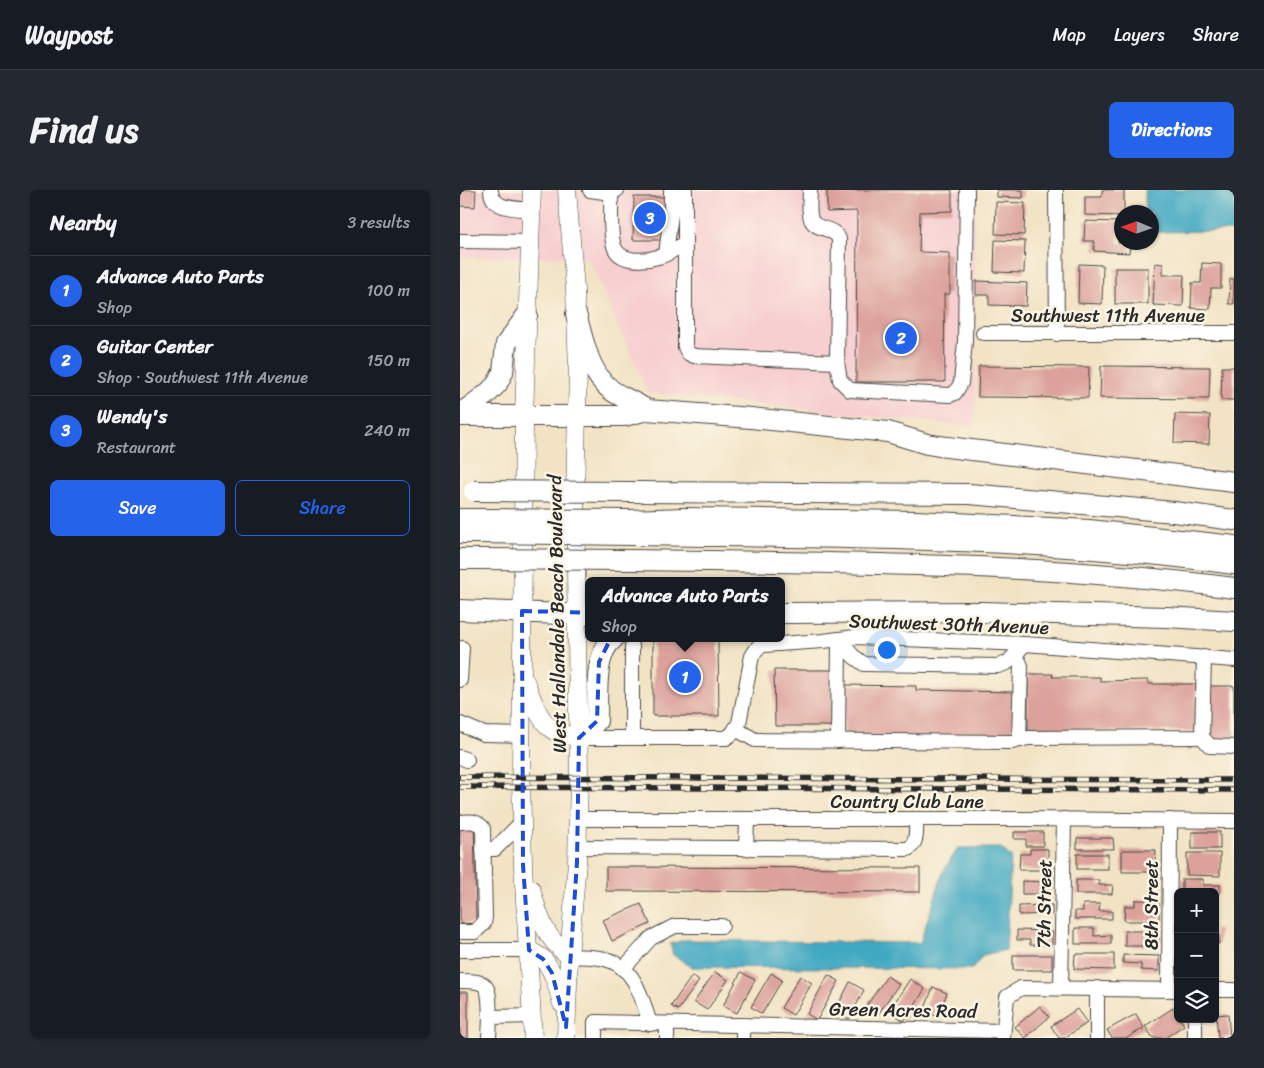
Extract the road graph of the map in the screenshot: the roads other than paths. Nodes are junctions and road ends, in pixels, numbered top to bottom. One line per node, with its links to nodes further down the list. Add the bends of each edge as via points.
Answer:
1 (491, 190): 11 (street, via 491,197 500,206)
2 (532, 190): 11 (main road, West Hallandale Beach Boulevard)
3 (567, 190): 16 (main road, West Hallandale Beach Boulevard)
4 (590, 190): 10 (street)
5 (671, 190): 15 (street)
6 (685, 190): 14 (street)
7 (810, 190): 21 (street, via 812,222 833,231 839,239)
8 (967, 190): 21 (street, via 965,342 959,388 950,395 850,390 840,380)
9 (1056, 190): 20 (street)
10 (614, 191): 15 (street, via 613,240 616,252 628,259 652,259)
11 (532, 210): 13 (main road, West Hallandale Beach Boulevard)
12 (460, 241): 13 (street)
13 (531, 242): 17 (main road, West Hallandale Beach Boulevard)
14 (685, 243): 15 (street); 21 (street, via 685,347 688,353 694,356)
15 (666, 254)
16 (576, 314): 22 (highway, via 588,357 598,374 618,395); 25 (main road, West Hallandale Beach Boulevard)
17 (527, 315): 23 (highway, via 506,344 497,384); 24 (main road, West Hallandale Beach Boulevard)
18 (982, 333): 20 (street, Southwest 11th Avenue)
19 (1234, 333): 20 (street, Southwest 11th Avenue)
20 (1057, 334)
21 (837, 362)
22 (647, 410): 25 (highway, via 630,416); 26 (highway, via 888,432 939,446)
23 (460, 415): 24 (highway)
24 (524, 416): 25 (highway); 37 (main road, West Hallandale Beach Boulevard)
25 (578, 417): 39 (main road, West Hallandale Beach Boulevard, via 575,497)
26 (1234, 482)
27 (467, 491): 28 (highway, bridge, via 969,494)
28 (1234, 520)
29 (473, 524): 30 (highway, bridge); 31 (highway)
30 (632, 527): 32 (highway, via 683,518 916,521 1089,530); 34 (highway, via 1045,545)
31 (460, 533)
32 (1234, 546)
33 (469, 559): 35 (highway, bridge, via 959,565 1170,579)
34 (1234, 564)
35 (1234, 588)
36 (460, 610): 37 (highway)
37 (522, 611): 39 (highway); 48 (main road, West Hallandale Beach Boulevard)
38 (785, 613): 40 (highway, via 982,612)
39 (583, 614): 54 (main road, West Hallandale Beach Boulevard)
40 (1234, 622)
41 (838, 639): 43 (street, Southwest 30th Avenue); 45 (street, via 864,664 998,666); 51 (street, Southwest 30th Avenue, via 758,647 752,656); 57 (street)
42 (623, 642): 54 (highway, via 609,642 599,662 597,721); 55 (street)
43 (1025, 644): 45 (street); 46 (street, Southwest 30th Avenue)
44 (462, 648): 49 (street)
45 (1016, 655): 56 (street, via 1021,666)
46 (1204, 657): 47 (street, Southwest 30th Avenue); 53 (street)
47 (1234, 660)
48 (522, 675): 52 (main road, West Hallandale Beach Boulevard); 54 (main road, via 548,725 557,732)
49 (460, 680)
50 (460, 724): 52 (street, via 484,734)
51 (736, 729): 55 (street, via 726,738); 57 (street, via 755,740)
52 (522, 735): 66 (main road, West Hallandale Beach Boulevard)
53 (1202, 737): 56 (street); 58 (street, via 1210,746)
54 (580, 738): 55 (street); 59 (main road, West Hallandale Beach Boulevard)
55 (632, 738)
56 (1019, 740): 57 (street)
57 (838, 741)
58 (1234, 746)
59 (579, 819): 61 (street, Country Club Lane); 67 (main road, West Hallandale Beach Boulevard)
60 (1064, 819): 62 (street, Country Club Lane); 63 (street, Country Club Lane); 78 (street, 7th Street)
61 (747, 820): 62 (street, Country Club Lane); 69 (street)
62 (916, 820): 69 (street, via 916,842 908,849)
63 (1170, 820): 64 (street, Country Club Lane); 80 (street, 8th Street)
64 (1234, 821)
65 (460, 822): 68 (street, via 472,821 483,828)
66 (522, 822): 68 (street, via 495,849); 70 (main road, West Hallandale Beach Boulevard)
67 (578, 846): 69 (street); 75 (main road, West Hallandale Beach Boulevard)
68 (483, 849): 72 (street, via 484,923 475,932)
69 (746, 849)
70 (523, 865): 74 (main road, West Hallandale Beach Boulevard); 75 (main road, via 541,921 555,946)
71 (722, 926): 76 (street, via 675,926 652,938)
72 (460, 932)
73 (460, 950): 74 (street)
74 (529, 950): 83 (main road, West Hallandale Beach Boulevard); 88 (main road, via 543,958 558,986)
75 (569, 956): 76 (street, via 605,959); 88 (main road, West Hallandale Beach Boulevard)
76 (623, 968): 86 (street, via 639,987)
77 (460, 981): 84 (street, via 476,980 485,985)
78 (1061, 988): 79 (street, Green Acres Road); 92 (street, Green Acres Road, via 1021,988 1007,997)
79 (1098, 988): 80 (street, Green Acres Road); 97 (street)
80 (1174, 990)
81 (1219, 990): 82 (street)
82 (1234, 990)
83 (532, 1016): 84 (street); 94 (main road, West Hallandale Beach Boulevard)
84 (490, 1017): 93 (street)
85 (1195, 1023): 98 (street)
86 (650, 1024): 87 (street, Green Acres Road); 95 (street, Green Acres Road, via 595,1022)
87 (667, 1024): 89 (street, Green Acres Road); 96 (street)
88 (566, 1032)
89 (743, 1032): 90 (street, Green Acres Road)
90 (826, 1032): 91 (street, Green Acres Road)
91 (920, 1034): 92 (street, Green Acres Road)
92 (1003, 1034)
93 (489, 1038)
94 (533, 1038)
95 (595, 1038)
96 (667, 1038)
97 (1098, 1038)
98 (1194, 1038)

